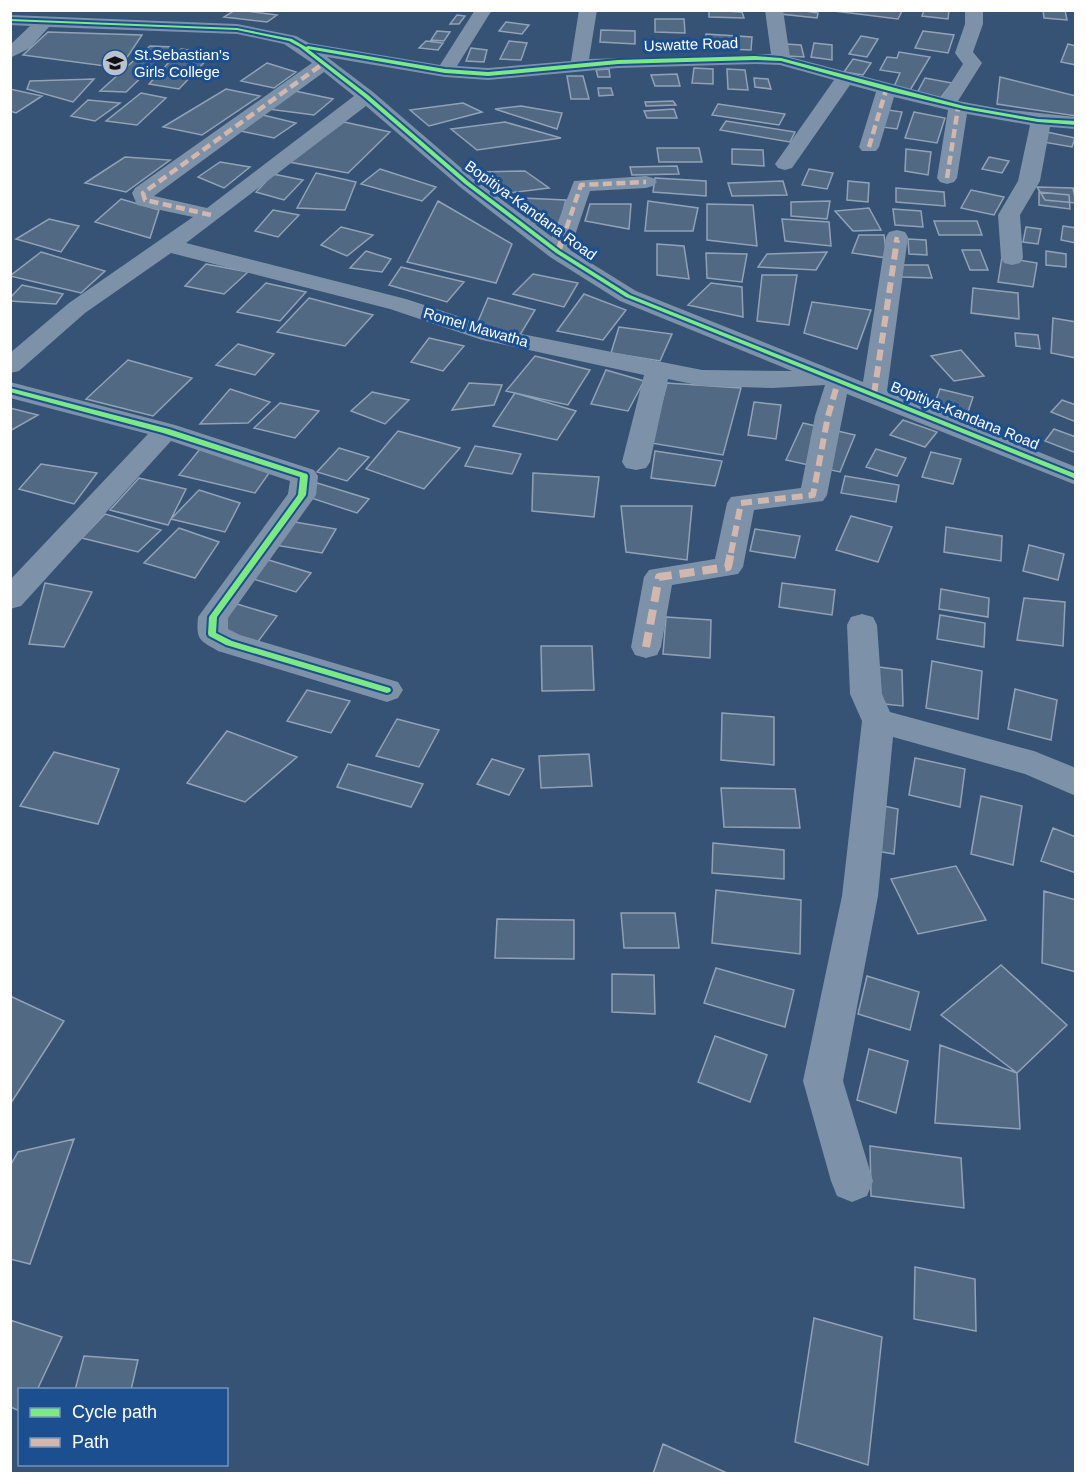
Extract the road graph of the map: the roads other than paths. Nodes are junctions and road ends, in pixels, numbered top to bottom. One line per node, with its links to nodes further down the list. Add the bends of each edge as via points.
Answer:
1 (206, 10): 9 (street)
2 (484, 10): 15 (street)
3 (588, 10): 14 (street)
4 (774, 10): 12 (street)
5 (974, 10): 19 (street, via 974,24 964,53 973,63)
6 (129, 17): 8 (street, Bopitiya-Kandana Road); 9 (street, Bopitiya-Kandana Road)
7 (10, 20): 8 (street, Bopitiya-Kandana Road)
8 (43, 23): 11 (street)
9 (192, 26): 10 (street, Bopitiya-Kandana Road, via 237,29)
10 (302, 46): 13 (street, Bopitiya-Kandana Road); 15 (street, Uswatte Road)
11 (10, 53)
12 (781, 60): 14 (street, Uswatte Road, via 675,60); 16 (street, Uswatte Road)
13 (324, 63): 18 (street, Bopitiya-Kandana Road); 26 (street, via 143,193 145,200)
14 (579, 66): 15 (street, Uswatte Road, via 488,74)
15 (445, 71)
16 (846, 77): 17 (street, Uswatte Road); 23 (street)
17 (886, 90): 19 (street, Uswatte Road); 22 (street)
18 (366, 96): 26 (street); 29 (street, Bopitiya-Kandana Road, via 467,183)
19 (952, 106): 20 (street, Uswatte Road); 24 (street)
20 (1041, 122): 21 (street, Uswatte Road); 30 (street, via 1029,181 1009,215)
21 (1076, 123)
22 (869, 147)
23 (785, 164)
24 (947, 178)
25 (646, 182): 29 (street, via 581,185)
26 (211, 215): 28 (street)
27 (897, 237): 35 (street)
28 (168, 245): 31 (street, via 77,308); 32 (street, Romel Mawatha, via 398,304 491,335)
29 (558, 252): 33 (street, Bopitiya-Kandana Road, via 628,296)
30 (1012, 258)
31 (10, 366)
32 (658, 370): 33 (street, Romel Mawatha, via 702,378); 37 (street)
33 (832, 379): 35 (street, Bopitiya-Kandana Road); 41 (street, via 813,495 741,503 728,567 659,577)
34 (10, 390): 36 (street)
35 (874, 394): 38 (street, Bopitiya-Kandana Road)
36 (166, 431): 39 (street); 42 (street, via 304,476 302,495 213,617 212,634 229,643)
37 (636, 462)
38 (1076, 477)
39 (10, 599)
40 (862, 625): 43 (street, via 866,694)
41 (646, 647)
42 (387, 690)
43 (878, 721): 44 (street, via 1034,764); 45 (street, via 860,896 823,1081)
44 (1076, 783)
45 (852, 1181)

